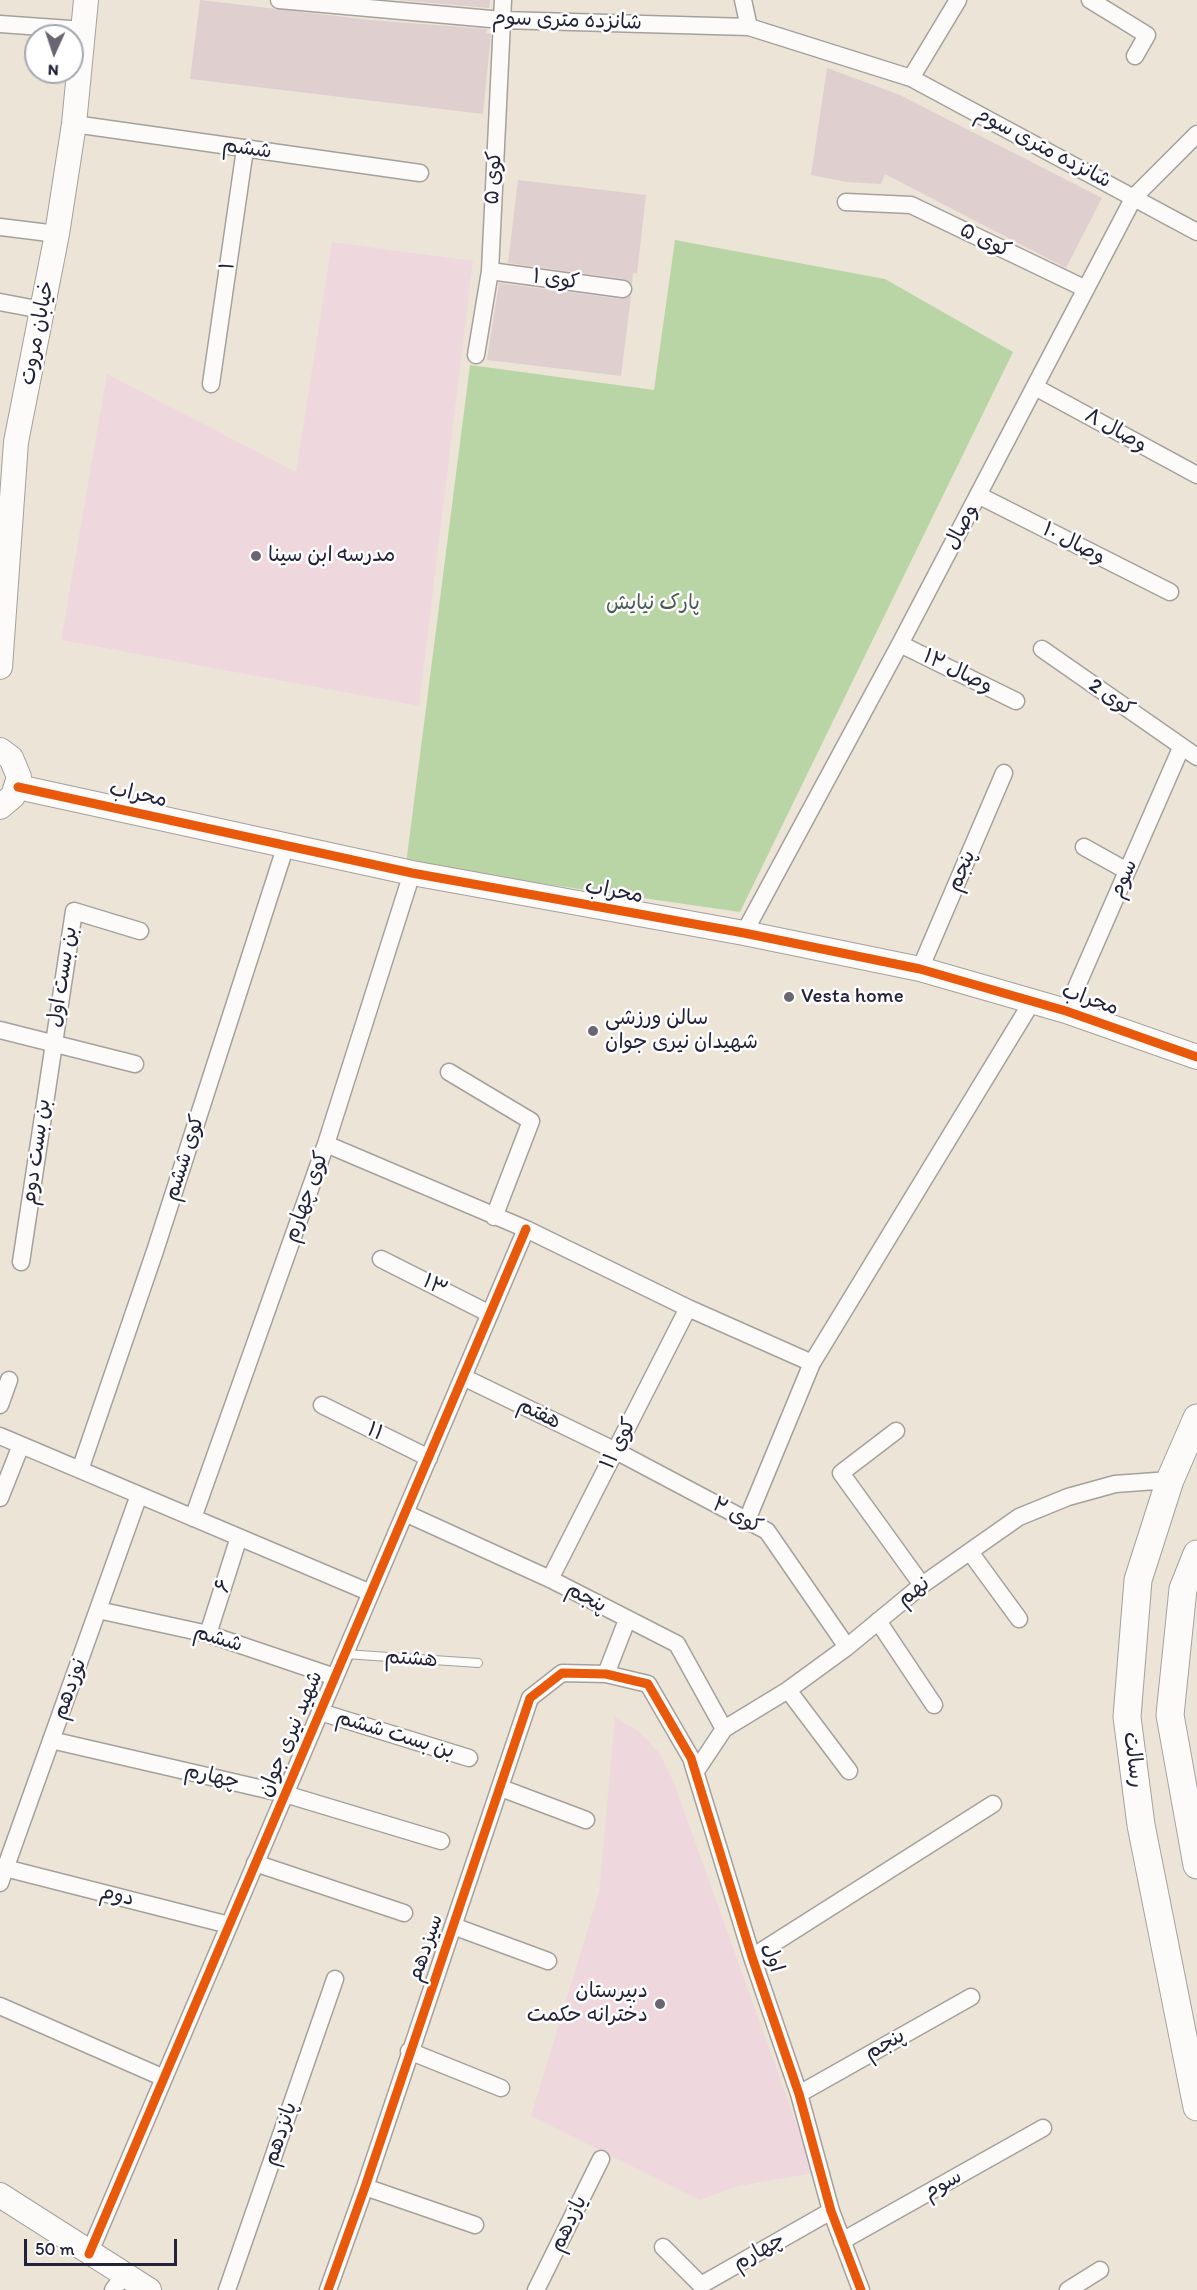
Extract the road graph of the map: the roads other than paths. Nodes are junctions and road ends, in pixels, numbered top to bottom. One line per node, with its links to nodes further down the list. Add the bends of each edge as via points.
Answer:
1 (86, 0): 11 (street, خیابان مروت)
2 (279, 0): 7 (street, شانزده متری سوم)
3 (503, 0): 7 (street, کوی ۵)
4 (743, 0): 10 (street)
5 (958, 0): 13 (street)
6 (1090, 0): 12 (street, via 1147,35)
7 (502, 20): 10 (street, شانزده متری سوم); 24 (street, کوی ۵)
8 (0, 24): 9 (street)
9 (24, 26)
10 (749, 27): 13 (street, شانزده متری سوم)
11 (84, 30)
12 (1135, 56)
13 (911, 78): 19 (street, شانزده متری سوم)
14 (78, 84): 15 (street, خیابان مروت)
15 (74, 124): 17 (street, ششم); 23 (street, خیابان مروت)
16 (1197, 134): 19 (street, وصال)
17 (245, 149): 18 (street, ششم); 30 (street, ۱)
18 (420, 173)
19 (1134, 197): 22 (street, شانزده متری سوم); 26 (street, وصال)
20 (846, 202): 26 (street, کوی ۵, via 911,205)
21 (0, 227): 23 (street)
22 (1197, 232)
23 (57, 234): 28 (street, خیابان مروت)
24 (490, 271): 25 (street, کوی ۱); 29 (street, کوی ۵)
25 (623, 289)
26 (1086, 289): 31 (street, وصال)
27 (0, 302): 28 (street)
28 (42, 310): 32 (street, خیابان مروت)
29 (476, 355)
30 (211, 384)
31 (1035, 387): 33 (street, وصال ۸); 34 (street, وصال)
32 (8, 441): 38 (street, خیابان مروت)
33 (1197, 475)
34 (978, 495): 35 (street, وصال ۱۰); 36 (street, وصال)
35 (1170, 592)
36 (900, 644): 39 (street, وصال ۱۲); 51 (street, وصال)
37 (1041, 649): 40 (street, کوی 2)
38 (0, 667)
39 (1016, 701)
40 (1181, 748): 42 (street, کوی 2); 48 (street, سوم)
41 (0, 750): 44 (street, via 16,767)
42 (1197, 757)
43 (1004, 773): 52 (street, پنجم)
44 (18, 787): 45 (street); 46 (street, محراب)
45 (0, 807)
46 (286, 845): 49 (street, محراب); 78 (street, کوی ششم)
47 (1084, 847): 48 (street)
48 (1127, 871): 54 (street, سوم)
49 (412, 873): 51 (street, محراب); 60 (street, کوی چهارم)
50 (140, 932): 56 (street, بن بست اول, via 74,911)
51 (744, 933): 52 (street, محراب)
52 (920, 969): 53 (street, محراب)
53 (1033, 1000): 54 (street, محراب); 67 (street)
54 (1066, 1011): 57 (street, محراب)
55 (0, 1030): 56 (street)
56 (53, 1042): 58 (street); 64 (street, بن بست دوم)
57 (1197, 1057)
58 (135, 1064)
59 (449, 1072): 61 (street, via 531,1121)
60 (326, 1144): 61 (street); 83 (street, کوی چهارم)
61 (494, 1217): 62 (street)
62 (526, 1229): 65 (street); 66 (street, شهید نیری جوان)
63 (381, 1259): 66 (street, ۱۳)
64 (21, 1262)
65 (688, 1308): 67 (street); 76 (street, کوی ۱۱)
66 (490, 1314): 68 (street, شهید نیری جوان)
67 (812, 1363): 84 (street)
68 (463, 1377): 76 (street, هفتم); 77 (street, شهید نیری جوان)
69 (9, 1380): 70 (street)
70 (0, 1405)
71 (322, 1405): 77 (street, ۱۱)
72 (1197, 1418): 79 (main road, رسالت)
73 (896, 1431): 89 (street, via 841,1473)
74 (0, 1436): 75 (street)
75 (21, 1445): 78 (street); 81 (street)
76 (616, 1451): 84 (street, کوی ۲); 88 (street, کوی ۱۱)
77 (429, 1458): 82 (street, شهید نیری جوان)
78 (80, 1470): 80 (street)
79 (1170, 1480): 86 (street, نهم, via 1115,1484 1068,1497 1019,1517); 129 (main road, رسالت, via 1138,1580 1128,1717 1141,1825)
80 (139, 1495): 83 (street); 91 (street, نوزدهم)
81 (0, 1498)
82 (405, 1513): 88 (street, پنجم); 90 (street, شهید نیری جوان)
83 (193, 1518): 85 (street)
84 (747, 1520): 96 (street, کوی ۲, via 767,1531)
85 (239, 1537): 90 (street); 95 (street, ۶)
86 (970, 1552): 89 (street, نهم); 92 (street)
87 (1197, 1554): 115 (main road, رسالت, via 1184,1589 1170,1715)
88 (550, 1579): 93 (street, پنجم)
89 (922, 1585): 94 (street, نهم)
90 (371, 1593): 97 (street, شهید نیری جوان)
91 (98, 1610): 95 (street, ششم); 105 (street, نوزدهم)
92 (1020, 1619)
93 (627, 1620): 99 (street); 104 (street, پنجم, via 677,1644)
94 (878, 1621): 96 (street, نهم); 102 (street)
95 (208, 1634): 100 (street, ششم)
96 (847, 1647): 101 (street, نهم)
97 (345, 1654): 98 (lane, هشتم); 100 (street, شهید نیری جوان)
98 (478, 1663)
99 (606, 1674): 108 (street, اول, via 648,1684 668,1714); 109 (street, سیزدهم, via 562,1673 530,1698)
100 (335, 1677): 103 (street, شهید نیری جوان)
101 (788, 1690): 104 (street, نهم); 107 (street)
102 (934, 1705)
103 (320, 1712): 106 (street, بن بست ششم); 110 (street, شهید نیری جوان)
104 (724, 1729): 108 (street, نهم)
105 (51, 1740): 110 (street, چهارم); 116 (street, نوزدهم)
106 (469, 1758)
107 (849, 1771)
108 (696, 1772): 120 (street, اول)
109 (501, 1788): 112 (street); 119 (street, سیزدهم)
110 (285, 1794): 113 (street, چهارم); 114 (street, شهید نیری جوان)
111 (993, 1804): 120 (street)
112 (586, 1820)
113 (441, 1841)
114 (255, 1863): 117 (street); 118 (street, شهید نیری جوان)
115 (1197, 1865)
116 (3, 1876): 118 (street, دوم)
117 (404, 1913)
118 (230, 1925): 126 (street, شهید نیری جوان)
119 (453, 1926): 121 (street); 125 (street, سیزدهم)
120 (752, 1958): 128 (street, اول)
121 (548, 1961)
122 (335, 1979): 142 (street, پانزدهم)
123 (971, 1997): 128 (street, پنجم)
124 (0, 2006): 126 (street)
125 (409, 2050): 127 (street); 132 (street, سیزدهم)
126 (164, 2078): 138 (street, شهید نیری جوان)
127 (501, 2088)
128 (799, 2094): 134 (street, اول)
129 (1197, 2107)
130 (1043, 2128): 136 (street, سوم)
131 (601, 2159): 144 (street, یازدهم)
132 (365, 2187): 135 (street); 143 (street, سیزدهم)
133 (0, 2195): 138 (street)
134 (831, 2211): 136 (street, اول); 137 (street, چهارم, via 701,2285)
135 (475, 2225)
136 (842, 2241): 145 (street, اول)
137 (663, 2247)
138 (89, 2254): 140 (street)
139 (1100, 2270): 146 (street)
140 (118, 2282): 141 (street)
141 (149, 2290)
142 (227, 2290)
143 (327, 2290)
144 (536, 2290)
145 (861, 2290)
146 (1068, 2290)

